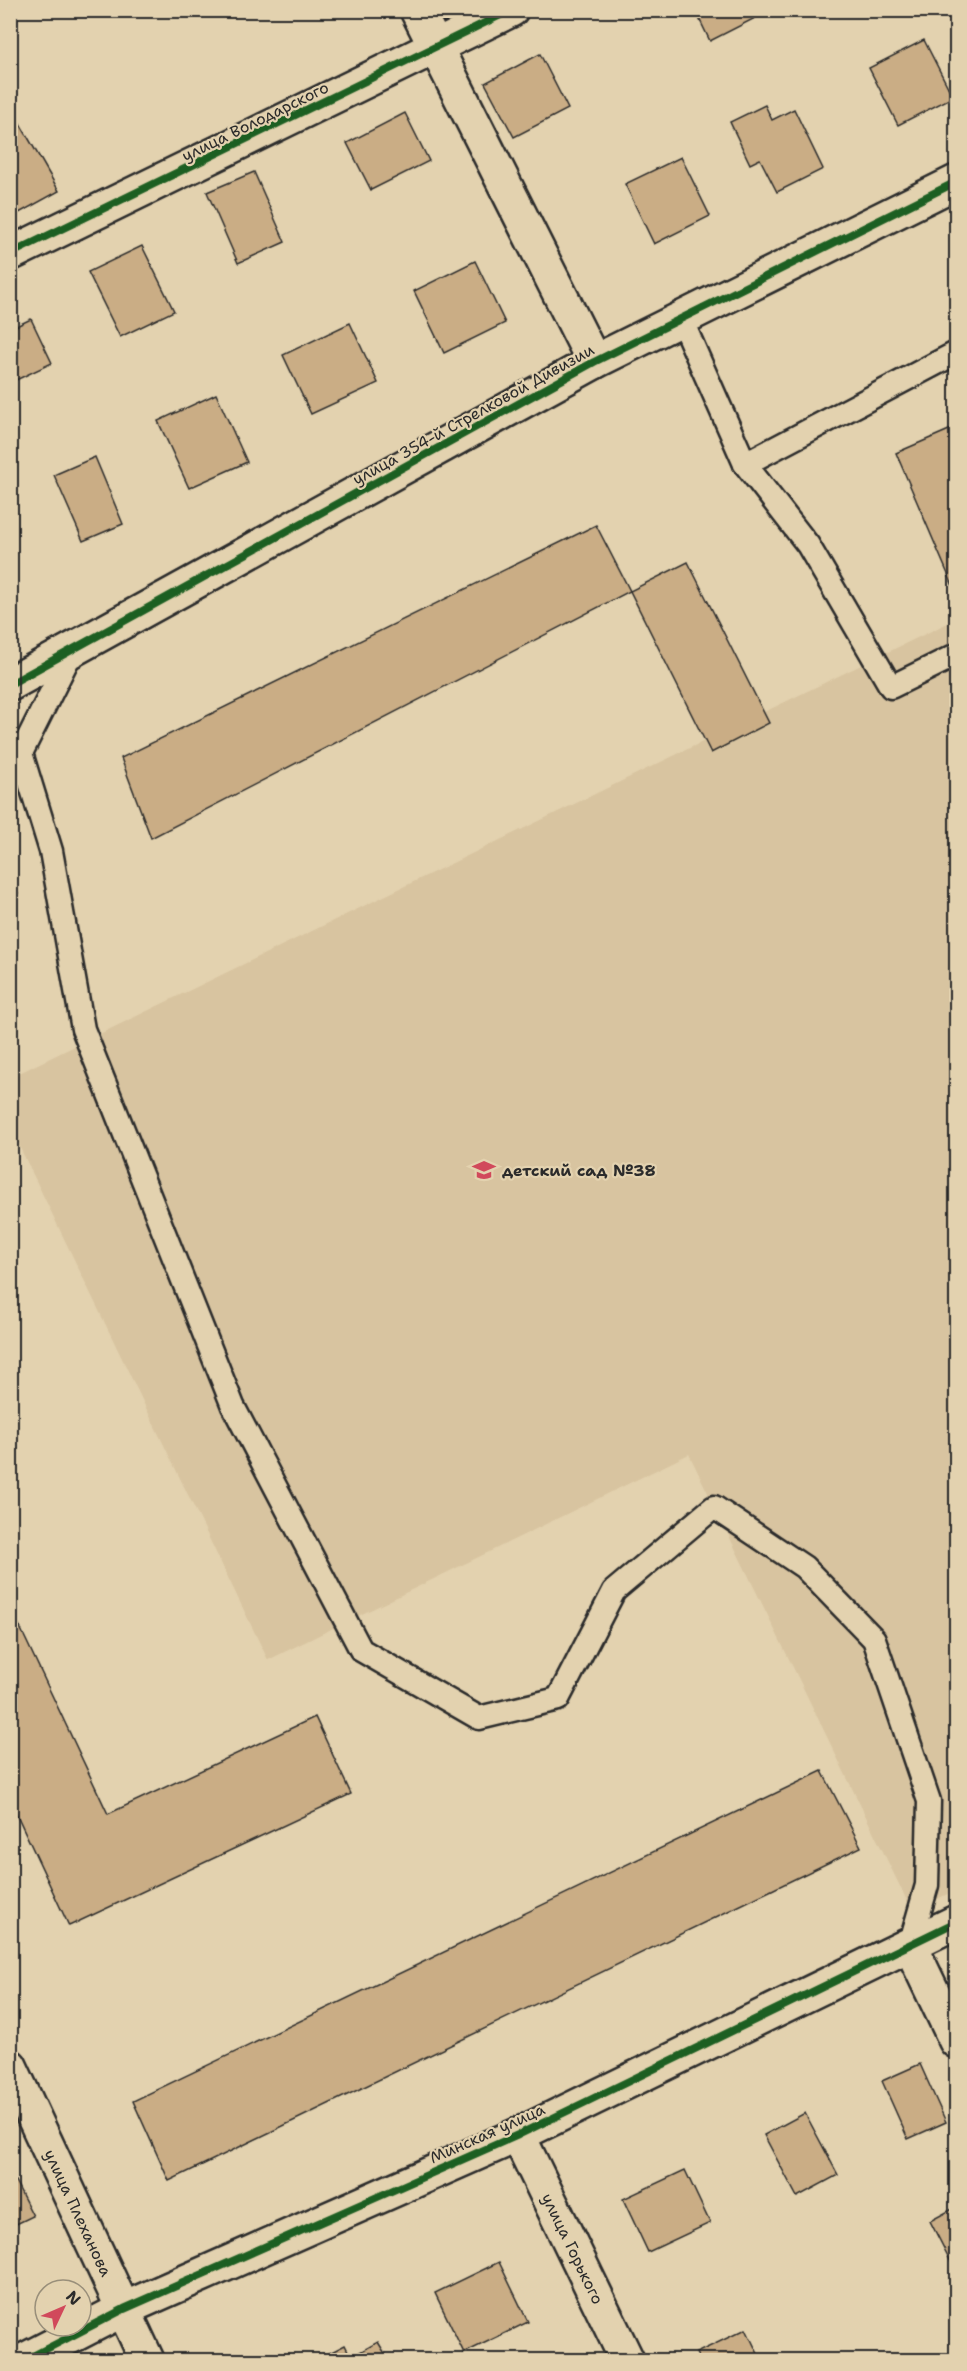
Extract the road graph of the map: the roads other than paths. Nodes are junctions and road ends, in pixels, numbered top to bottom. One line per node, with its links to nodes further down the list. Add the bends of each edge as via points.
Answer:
1 (417, 10): 3 (street)
2 (511, 10): 3 (street, улица Володарского)
3 (435, 48): 5 (street, улица Володарского); 8 (street)
4 (957, 182): 6 (street, улица 354-й Стрелковой Дивизии)
5 (10, 254)
6 (681, 319): 8 (street, улица 354-й Стрелковой Дивизии); 9 (lane)
7 (957, 353): 9 (lane)
8 (594, 362): 10 (street, улица 354-й Стрелковой Дивизии)
9 (745, 464): 11 (lane, via 808,545 891,687)
10 (73, 649): 12 (street, улица 354-й Стрелковой Дивизии); 14 (lane, via 21,753 51,851 83,1029 233,1406 361,1650 479,1718 558,1699 614,1591 714,1507 804,1567 874,1639 929,1801 927,1885)
11 (957, 655)
12 (10, 684)
13 (957, 1922): 14 (street, Минская улица)
14 (910, 1945): 15 (street); 17 (street, Минская улица)
15 (957, 2041)
16 (10, 2066): 18 (street, улица Плеханова)
17 (518, 2135): 18 (street, Минская улица); 21 (street, улица Горького)
18 (124, 2309): 19 (street, Минская улица); 20 (street, улица Плеханова)
19 (25, 2361)
20 (147, 2361)
21 (627, 2361)

